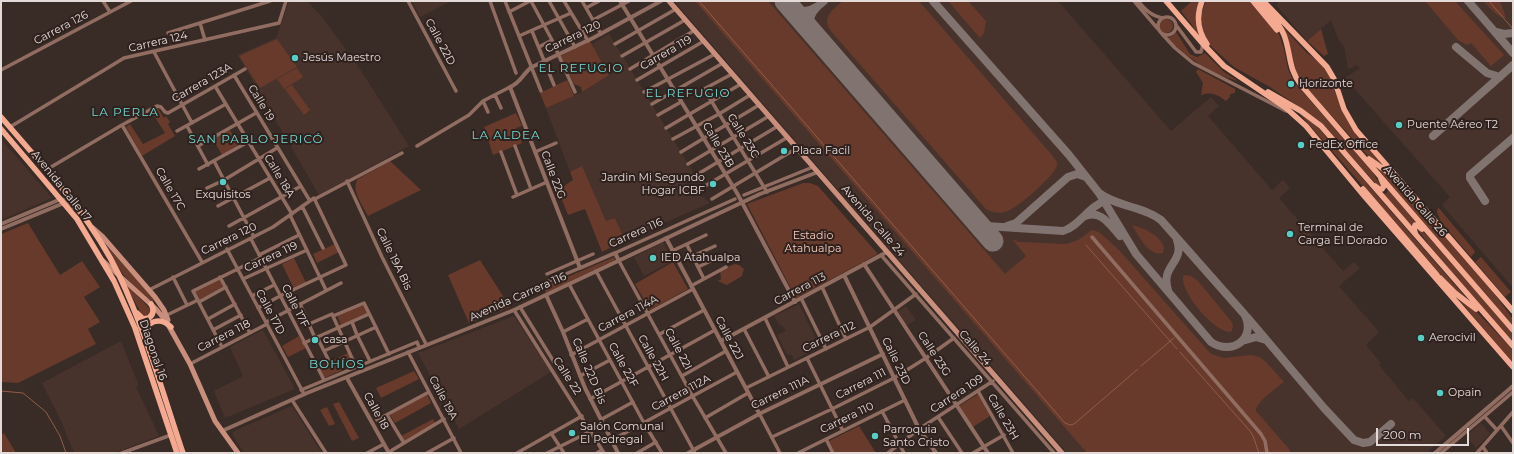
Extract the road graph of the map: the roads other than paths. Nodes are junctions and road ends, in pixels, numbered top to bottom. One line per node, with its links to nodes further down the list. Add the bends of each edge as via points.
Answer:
1 (104, 1): 25 (street)
2 (130, 1): 25 (street, Carrera 126)
3 (270, 1): 33 (street)
4 (286, 1): 44 (street, Carrera 124, via 279,23)
5 (408, 1): 79 (street, Calle 22D)
6 (505, 1): 26 (street)
7 (530, 1): 26 (street); 35 (street)
8 (548, 1): 30 (street)
9 (564, 1): 27 (street)
10 (582, 1): 23 (street)
11 (599, 1): 23 (street)
12 (629, 1): 22 (street)
13 (661, 1): 28 (street, Carrera 120)
14 (669, 1): 24 (main road, Avenida Calle 24)
15 (1134, 1): 36 (street)
16 (1138, 1): 29 (street, via 1149,13)
17 (1166, 1): 50 (main road, Avenida Calle 26)
18 (1202, 1): 59 (main road, via 1198,23)
19 (1253, 1): 51 (main road)
20 (1261, 1): 51 (main road, Avenida Calle 26, via 1282,30); 147 (main road, Avenida Calle 26, via 1327,67 1352,125)
21 (492, 2): 67 (street)
22 (621, 3): 28 (street, Calle 23B); 31 (street)
23 (586, 8): 31 (street)
24 (676, 9): 32 (main road, Avenida Calle 24); 39 (street)
25 (110, 12): 66 (street, Carrera 126)
26 (509, 12): 43 (street)
27 (571, 13): 30 (street); 46 (street)
28 (629, 18): 39 (street, Calle 23B); 41 (street, Carrera 120)
29 (1163, 18): 34 (street, via 1172,18); 36 (street, via 1158,24)
30 (559, 19): 35 (street); 53 (street)
31 (593, 20): 41 (street)
32 (685, 20): 37 (main road, Avenida Calle 24); 48 (street)
33 (200, 23): 40 (street); 44 (street)
34 (1176, 24): 42 (street, via 1171,34); 50 (street, via 1198,53 1201,52)
35 (544, 26): 38 (street); 45 (street)
36 (1158, 29): 42 (street)
37 (695, 30): 47 (main road, Avenida Calle 24); 57 (street)
38 (532, 31): 43 (street); 52 (street)
39 (638, 31): 48 (street, Calle 23B); 49 (street)
40 (168, 33)
41 (601, 34): 46 (street, Carrera 120)
42 (1162, 34): 97 (street, Avenida Calle 26, via 1193,63)
43 (519, 36): 62 (street)
44 (205, 40): 54 (street, Carrera 124)
45 (552, 40): 52 (street); 56 (street)
46 (588, 41): 53 (street, Carrera 120)
47 (704, 41): 55 (main road, Avenida Calle 24); 63 (street, Carrera 119)
48 (645, 43): 57 (street, Calle 23B); 58 (street)
49 (615, 44)
50 (1203, 44): 59 (main road, Avenida Calle 26)
51 (1287, 46): 120 (main road, Avenida Calle 26, via 1291,68 1297,81)
52 (539, 47): 60 (street)
53 (575, 47): 56 (street, Carrera 120)
54 (154, 52): 89 (street); 106 (street, Carrera 124, via 124,58)
55 (715, 54): 61 (main road, Avenida Calle 24); 71 (street)
56 (558, 55): 60 (street, Carrera 120); 80 (street)
57 (652, 55): 63 (street, Calle 23B); 65 (street)
58 (622, 56)
59 (1214, 56): 69 (main road, Avenida Calle 26)
60 (544, 61): 62 (street, Carrera 120); 74 (street)
61 (723, 63): 68 (main road, Avenida Calle 24); 78 (street)
62 (532, 67): 76 (street, Carrera 120, via 520,82); 77 (street)
63 (660, 67): 71 (street, Calle 23B); 72 (street, Carrera 119)
64 (245, 69): 70 (street, Carrera 123A)
65 (630, 69)
66 (1, 70)
67 (516, 73)
68 (732, 74): 73 (main road, Avenida Calle 24); 86 (street, Calle 23C, via 704,89)
69 (1236, 74): 97 (main road, Avenida Calle 26); 144 (main road, Avenida Calle 26, via 1314,119)
70 (234, 75): 75 (street, Carrera 123A); 93 (street, Calle 19)
71 (667, 79): 78 (street, Calle 23B); 81 (street)
72 (637, 80)
73 (741, 84): 83 (main road, Avenida Calle 24); 86 (street)
74 (554, 85)
75 (215, 86): 87 (street, Calle 18A); 89 (street, Carrera 123A)
76 (510, 87): 82 (street, Carrera 120); 126 (street, Calle 22G)
77 (541, 90)
78 (674, 90): 85 (street, Calle 23B); 88 (street)
79 (456, 91)
80 (575, 92)
81 (644, 92)
82 (495, 95): 84 (street, Carrera 120); 91 (street)
83 (750, 95): 90 (main road, Avenida Calle 24); 94 (street)
84 (483, 101): 92 (street); 118 (street, Carrera 120, via 469,115)
85 (681, 102): 95 (street); 96 (street, Calle 23B)
86 (712, 102): 94 (street, Calle 23C); 96 (street)
87 (226, 104): 100 (street); 101 (street, Calle 18A)
88 (652, 104)
89 (183, 105): 100 (street); 102 (street, Carrera 123A, via 168,113 159,106)
90 (759, 105): 98 (main road, Avenida Calle 24); 103 (street)
91 (501, 108)
92 (488, 112)
93 (256, 113): 101 (street); 121 (street, Calle 19)
94 (719, 114): 103 (street, Calle 23C); 107 (street)
95 (658, 115)
96 (689, 115): 107 (street, Calle 23B); 108 (street)
97 (1295, 115): 128 (main road, Avenida Calle 26)
98 (769, 116): 105 (main road, Avenida Calle 24); 111 (street)
99 (1, 117): 106 (main road, Avenida Calle 17)
100 (192, 123): 104 (street)
101 (237, 124): 115 (street, Calle 18A); 117 (street)
102 (122, 125): 138 (street); 203 (street, Calle 17C)
103 (726, 125): 111 (street, Calle 23C); 114 (street)
104 (187, 126): 110 (street); 117 (street)
105 (778, 126): 112 (main road, Avenida Calle 24); 123 (street)
106 (10, 127): 138 (main road, Avenida Calle 17)
107 (697, 127): 113 (street); 114 (street, Calle 23B)
108 (666, 128)
109 (1, 129): 165 (main road, Avenida Calle 17)
110 (177, 131)
111 (733, 137): 123 (street, Calle 23C); 124 (street)
112 (788, 137): 122 (main road, Avenida Calle 24); 131 (street)
113 (673, 139)
114 (704, 139): 124 (street, Calle 23B); 127 (street)
115 (248, 142): 130 (street, Calle 18A); 132 (street)
116 (556, 143): 126 (street)
117 (198, 146): 135 (street)
118 (417, 146)
119 (515, 146): 155 (street)
120 (1356, 147): 143 (main road, Avenida Calle 26); 147 (main road)
121 (277, 148): 130 (street); 150 (street, Calle 19)
122 (796, 148): 136 (main road, Avenida Calle 24); 140 (street)
123 (741, 149): 131 (street, Calle 23C); 133 (street)
124 (711, 151): 133 (street, Calle 23B); 134 (street)
125 (501, 152): 157 (street)
126 (535, 152): 149 (street, Calle 22G)
127 (681, 152)
128 (1329, 152): 217 (main road, Avenida Calle 26); 256 (main road, Avenida Calle 26, via 1365,197)
129 (402, 153): 148 (street, Carrera 120)
130 (259, 159): 145 (street, Calle 18A); 146 (street)
131 (748, 161): 140 (street, Calle 23C); 142 (street)
132 (214, 162): 135 (street); 146 (street, Calle 17F)
133 (718, 162): 141 (street); 142 (street, Calle 23B)
134 (688, 164)
135 (208, 165): 137 (street)
136 (813, 167): 139 (main road, Avenida Calle 24); 153 (street)
137 (199, 169)
138 (46, 170): 171 (main road, Avenida Calle 17)
139 (818, 172): 156 (street, Avenida Carrera 116); 193 (main road, Avenida Calle 24)
140 (755, 173): 152 (street); 153 (street, Calle 23C)
141 (698, 174)
142 (725, 174): 151 (street); 152 (street, Calle 23B)
143 (1379, 174): 144 (main road, via 1384,186 1381,190); 191 (main road, Avenida Calle 26)
144 (1363, 175): 185 (main road, Avenida Calle 26)
145 (270, 178): 159 (street, Calle 18A); 161 (street)
146 (224, 180): 154 (street); 161 (street, Calle 17F)
147 (1399, 180): 233 (main road, Avenida Calle 26)
148 (347, 181): 162 (street, Carrera 120); 285 (street, Calle 19A Bis)
149 (547, 182): 155 (street); 201 (street, Calle 22G)
150 (301, 186): 159 (street); 166 (street, Calle 19)
151 (705, 186)
152 (733, 186): 163 (street); 167 (street, Calle 23B)
153 (764, 187): 156 (street, Calle 23C); 158 (street)
154 (208, 188)
155 (531, 189): 157 (street)
156 (767, 192): 167 (street, Avenida Carrera 116)
157 (518, 195): 160 (street)
158 (744, 195)
159 (281, 197): 172 (street, Calle 18A); 174 (street)
160 (513, 197)
161 (234, 198): 168 (street); 174 (street, Calle 17F)
162 (315, 198): 166 (street, Carrera 120); 216 (street, via 346,265)
163 (712, 199)
164 (735, 199): 170 (street, Carrera 116)
165 (62, 201): 171 (street, via 67,201); 175 (street); 178 (street); 200 (main road, Avenida Calle 17, via 81,225)
166 (310, 201): 169 (street, Carrera 120)
167 (742, 203): 173 (street, Avenida Carrera 116); 237 (street, Calle 23B)
168 (218, 206)
169 (302, 206): 172 (street, Carrera 120); 188 (street)
170 (714, 208): 173 (street); 179 (street, Carrera 116)
171 (79, 211): 176 (main road, Avenida Calle 17)
172 (291, 215): 180 (street, Calle 18A); 183 (street, Carrera 120)
173 (717, 215): 184 (street, Avenida Carrera 116)
174 (245, 218): 177 (street); 183 (street, Calle 17F)
175 (1, 224)
176 (89, 225): 211 (main road, Avenida Calle 17); 227 (main road, Avenida Calle 17, via 102,236)
177 (229, 226)
178 (1, 229)
179 (662, 232): 184 (street, Calle 22J); 194 (street, Carrera 116)
180 (299, 235): 190 (street, Calle 18A); 199 (street)
181 (706, 235): 186 (street)
182 (1092, 237): 404 (street, via 1261,434)
183 (252, 238): 189 (street, Carrera 120); 199 (street, Calle 17F)
184 (666, 238): 192 (street, Calle 22J); 202 (street, Avenida Carrera 116)
185 (1420, 241): 191 (main road, via 1414,228 1416,225); 276 (main road, Avenida Calle 26)
186 (687, 245): 192 (street); 197 (street)
187 (715, 246): 197 (street)
188 (322, 248)
189 (227, 249): 203 (street, Carrera 120); 207 (street, Calle 17D)
190 (306, 250): 208 (street, Carrera 119); 216 (street, Calle 18A)
191 (1444, 250): 271 (main road, Avenida Calle 26)
192 (672, 251): 226 (street, Calle 22J)
193 (887, 252): 196 (street, Carrera 113); 315 (main road, Avenida Calle 24)
194 (615, 253): 202 (street, Calle 22I); 209 (street, Carrera 116)
195 (593, 254): 201 (street)
196 (881, 255): 204 (street, Carrera 113); 229 (street, Calle 24)
197 (693, 256): 205 (street)
198 (721, 256): 205 (street)
199 (260, 257): 207 (street); 208 (street, Calle 17F)
200 (100, 258): 211 (main road, Avenida Calle 17); 353 (main road, Diagonal 16, via 117,285 129,314)
201 (577, 261): 209 (street, Calle 22G); 212 (street)
202 (619, 261): 210 (street, Avenida Carrera 116); 251 (street, Calle 22I)
203 (202, 262): 214 (street, Carrera 120)
204 (864, 264): 213 (street, Carrera 113); 247 (street, Calle 23G)
205 (698, 267): 219 (street)
206 (726, 267): 219 (street, Carrera 114A)
207 (237, 268): 215 (street); 218 (street, Calle 17D)
208 (266, 268): 218 (street, Carrera 119); 223 (street, Calle 17F)
209 (580, 268): 221 (street, Carrera 116)
210 (596, 271): 222 (street, Avenida Carrera 116); 263 (street, Calle 22H)
211 (119, 274): 238 (main road, Avenida Calle 17); 248 (main road, Diagonal 16)
212 (547, 274)
213 (844, 275): 224 (street, Carrera 113); 266 (street, Calle 23D)
214 (173, 277): 227 (street, Carrera 120); 241 (street)
215 (220, 277): 225 (street); 236 (street, via 193,291)
216 (320, 278): 228 (street, Calle 18A); 232 (street)
217 (1440, 278): 256 (main road, Avenida Calle 26); 276 (main road)
218 (243, 279): 231 (street, Calle 17D)
219 (704, 279): 226 (street, Carrera 114A)
220 (341, 283): 228 (street, Carrera 118)
221 (544, 283)
222 (569, 284): 230 (street, Avenida Carrera 116); 259 (street, Calle 22F)
223 (274, 285): 231 (street); 232 (street, Calle 17F)
224 (822, 287): 234 (street, Carrera 113); 280 (street)
225 (226, 288): 236 (street); 239 (street)
226 (692, 288): 246 (street, Calle 22J); 251 (street, Carrera 114A)
227 (149, 290): 235 (main road, Avenida Calle 17)
228 (326, 290): 240 (street, Carrera 118)
229 (916, 294): 247 (street, Carrera 112); 278 (street, Calle 24)
230 (546, 295): 242 (street, Avenida Carrera 116); 272 (street, Calle 22D Bis)
231 (252, 296): 243 (street, Calle 17D)
232 (280, 296): 243 (street); 244 (street, Calle 17F)
233 (1500, 297): 249 (main road, Avenida Calle 26); 255 (main road)
234 (801, 298): 237 (street, Carrera 113); 289 (street)
235 (156, 300): 238 (main road); 252 (main road, Avenida Calle 17)
236 (198, 301): 241 (street); 258 (street)
237 (795, 302): 257 (street, Carrera 113)
238 (150, 304): 248 (main road, via 154,310 149,318 143,319); 264 (main road, Avenida Calle 17, via 162,314)
239 (235, 304): 253 (street); 258 (street)
240 (300, 304): 244 (street, Carrera 118); 262 (street)
241 (188, 305): 252 (street)
242 (520, 307): 245 (street, Avenida Carrera 116); 302 (street)
243 (258, 308): 261 (street, Calle 17D)
244 (287, 310): 261 (street, Carrera 118); 284 (street, Calle 17F)
245 (514, 310): 285 (street, Avenida Carrera 116); 338 (street, Calle 22)
246 (704, 310): 270 (street, Calle 22J); 274 (street)
247 (894, 310): 266 (street, Carrera 112); 298 (street, Calle 23G)
248 (135, 311): 279 (main road, Diagonal 16)
249 (1513, 311)
250 (369, 314): 254 (street, via 364,303); 260 (street); 265 (street)
251 (648, 314): 263 (street, Carrera 114A); 274 (street, Calle 22I)
252 (167, 315): 264 (main road, Avenida Calle 17)
253 (241, 315): 269 (street); 273 (street)
254 (332, 315): 262 (street); 267 (street)
255 (1513, 315)
256 (1470, 316): 307 (main road, Avenida Calle 26)
257 (765, 318): 268 (street, Carrera 113); 306 (street)
258 (208, 319): 269 (street)
259 (588, 320): 272 (street); 281 (street, Calle 22F)
260 (352, 322): 267 (street); 275 (street)
261 (266, 323): 273 (street, Carrera 118); 320 (street, Calle 17D)
262 (309, 324): 277 (street)
263 (625, 326): 281 (street, Carrera 114A); 305 (street, Calle 22H)
264 (171, 327): 279 (main road, via 162,321 154,321 146,328); 303 (main road, Avenida Calle 17)
265 (376, 327): 275 (street); 293 (street)
266 (870, 327): 280 (street, Carrera 112); 294 (street, Calle 23D)
267 (338, 328): 277 (street); 282 (street)
268 (744, 329): 283 (street, Carrera 113); 311 (street)
269 (213, 330): 287 (street)
270 (715, 330): 283 (street, Calle 22J); 296 (street)
271 (1513, 330)
272 (563, 332): 295 (street, Calle 22D Bis)
273 (250, 333): 287 (street, Carrera 118)
274 (660, 334): 296 (street, Calle 22I)
275 (357, 335): 282 (street); 301 (street)
276 (1503, 335): 286 (main road, Avenida Calle 26)
277 (316, 337): 284 (street); 290 (street)
278 (954, 338): 298 (street, Carrera 111); 315 (street, Calle 24)
279 (145, 339): 376 (main road, Diagonal 16)
280 (846, 339): 289 (street, Carrera 112)
281 (599, 340): 295 (street, Carrera 114A); 299 (street, Calle 22F)
282 (344, 341): 290 (street); 304 (street)
283 (721, 341): 291 (street, Calle 22J)
284 (304, 343): 314 (street, Calle 17F)
285 (426, 344): 288 (street, Avenida Carrera 116)
286 (1513, 346)
287 (222, 347): 303 (street, Carrera 118)
288 (420, 347): 292 (street, Avenida Carrera 116); 293 (street, via 417,342)
289 (826, 349): 297 (street, Carrera 112)
290 (324, 350): 300 (street)
291 (726, 351): 308 (street, Calle 22J); 310 (street)
292 (408, 352): 312 (street, Avenida Carrera 116); 322 (street, Calle 19A)
293 (389, 354): 301 (street)
294 (883, 354): 313 (street, Calle 23D); 317 (street, Carrera 111A)
295 (571, 355): 309 (street, Calle 22D Bis)
296 (670, 355): 305 (street); 310 (street, Calle 22I)
297 (807, 358): 306 (street, Carrera 112); 317 (street)
298 (926, 358): 313 (street, Carrera 111); 331 (street, Calle 23G)
299 (610, 360): 309 (street); 316 (street, Calle 22F)
300 (329, 361)
301 (370, 361): 304 (street)
302 (554, 362)
303 (190, 364): 349 (main road, Avenida Calle 17)
304 (356, 367): 314 (street)
305 (647, 367): 316 (street); 332 (street, Calle 22H)
306 (788, 367): 311 (street, Carrera 112)
307 (1513, 367)
308 (737, 372): 319 (street, Calle 22J); 326 (street, Carrera 112A)
309 (580, 376): 327 (street, Calle 22D Bis)
310 (682, 376): 326 (street, Calle 22I)
311 (769, 377): 319 (street, Carrera 112)
312 (347, 378): 325 (street, Avenida Carrera 116); 364 (street, Calle 18)
313 (894, 378): 329 (street, Calle 23D); 333 (street, Carrera 111)
314 (324, 380): 320 (street)
315 (994, 380): 321 (street, Carrera 109); 356 (main road, Avenida Calle 24); 368 (street, Calle 24)
316 (622, 381): 327 (street); 330 (street, Calle 22F)
317 (820, 384): 333 (street); 336 (street, Carrera 111A)
318 (1513, 386): 405 (street)
319 (746, 388): 324 (street, Calle 22J)
320 (301, 390): 325 (street, Calle 17D)
321 (978, 391): 331 (street, Carrera 109); 354 (street, Calle 23H)
322 (429, 392): 337 (street); 342 (street, Calle 19A)
323 (1513, 392): 339 (street)
324 (748, 394): 336 (street, Calle 22J); 341 (street)
325 (303, 395): 328 (street, Avenida Carrera 116)
326 (693, 397): 332 (street, Carrera 112A); 341 (street, Calle 22I)
327 (590, 399): 344 (street, Calle 22D Bis)
328 (292, 400): 349 (street, Avenida Carrera 116); 378 (street)
329 (905, 400): 334 (street, Carrera 110); 347 (street, Calle 23D)
330 (632, 402): 344 (street); 345 (street, Calle 22F)
331 (956, 404): 340 (street, Carrera 109); 367 (street, Calle 23G)
332 (670, 409): 345 (street, Carrera 112A); 373 (street, Calle 22H)
333 (832, 409): 351 (street); 355 (street, Carrera 111)
334 (882, 411): 351 (street, Carrera 110); 365 (street)
335 (1513, 412): 346 (street)
336 (759, 413): 355 (street, Calle 22J); 358 (street, Carrera 111A)
337 (387, 416): 343 (street); 362 (street)
338 (582, 416): 350 (street, Calle 22); 352 (street)
339 (1485, 416): 348 (street); 406 (street)
340 (938, 417): 347 (street, Carrera 109); 398 (street)
341 (705, 418): 358 (street, Calle 22I)
342 (444, 419): 357 (street, Calle 19A); 362 (street)
343 (377, 420)
344 (602, 420): 360 (street, Calle 22D Bis)
345 (644, 423): 360 (street, Carrera 112A); 361 (street, Calle 22F)
346 (1501, 426): 348 (street); 363 (street)
347 (919, 429): 365 (street, Carrera 109); 397 (street, Calle 23D)
348 (1497, 430): 369 (street)
349 (222, 431): 377 (main road, Avenida Calle 17)
350 (591, 431): 366 (street); 372 (street, Calle 22)
351 (843, 431): 359 (street, Carrera 110)
352 (551, 433): 366 (street); 370 (street)
353 (171, 435): 374 (street); 375 (main road, Diagonal 16)
354 (1004, 435): 367 (street); 401 (street, Calle 23H)
355 (772, 437): 392 (street, Calle 22J)
356 (1048, 437): 368 (street); 403 (main road, Avenida Calle 24)
357 (454, 438): 381 (street); 382 (street, Calle 19A)
358 (716, 438): 373 (street, Carrera 111A); 391 (street, Calle 22I)
359 (826, 439): 371 (street, Carrera 110); 394 (street)
360 (612, 440): 387 (street, Calle 22D Bis)
361 (656, 442): 388 (street); 389 (street, Calle 22F)
362 (404, 443): 380 (street)
363 (1513, 443)
364 (384, 444): 379 (street); 380 (street, Calle 18)
365 (899, 445): 395 (street, Carrera 109); 396 (street)
366 (560, 446): 384 (street); 385 (street)
367 (984, 446): 399 (street); 400 (street, Calle 23G)
368 (1048, 446): 402 (street, Calle 24)
369 (1483, 447): 407 (street); 408 (street)
370 (524, 451): 383 (street)
371 (806, 451): 393 (street, Carrera 110)
372 (603, 452): 386 (street)
373 (694, 452): 390 (street, Carrera 111A)
374 (122, 453)
375 (177, 453)
376 (183, 453)
377 (238, 453)
378 (326, 453)
379 (367, 453)
380 (389, 453)
381 (427, 453)
382 (461, 453)
383 (517, 453)
384 (547, 453)
385 (564, 453)
386 (597, 453)
387 (618, 453)
388 (637, 453)
389 (662, 453)
390 (688, 453)
391 (726, 453)
392 (780, 453)
393 (798, 453)
394 (833, 453)
395 (888, 453)
396 (904, 453)
397 (936, 453)
398 (962, 453)
399 (973, 453)
400 (988, 453)
401 (1013, 453)
402 (1054, 453)
403 (1062, 453)
404 (1267, 453)
405 (1435, 453)
406 (1441, 453)
407 (1477, 453)
408 (1487, 453)

